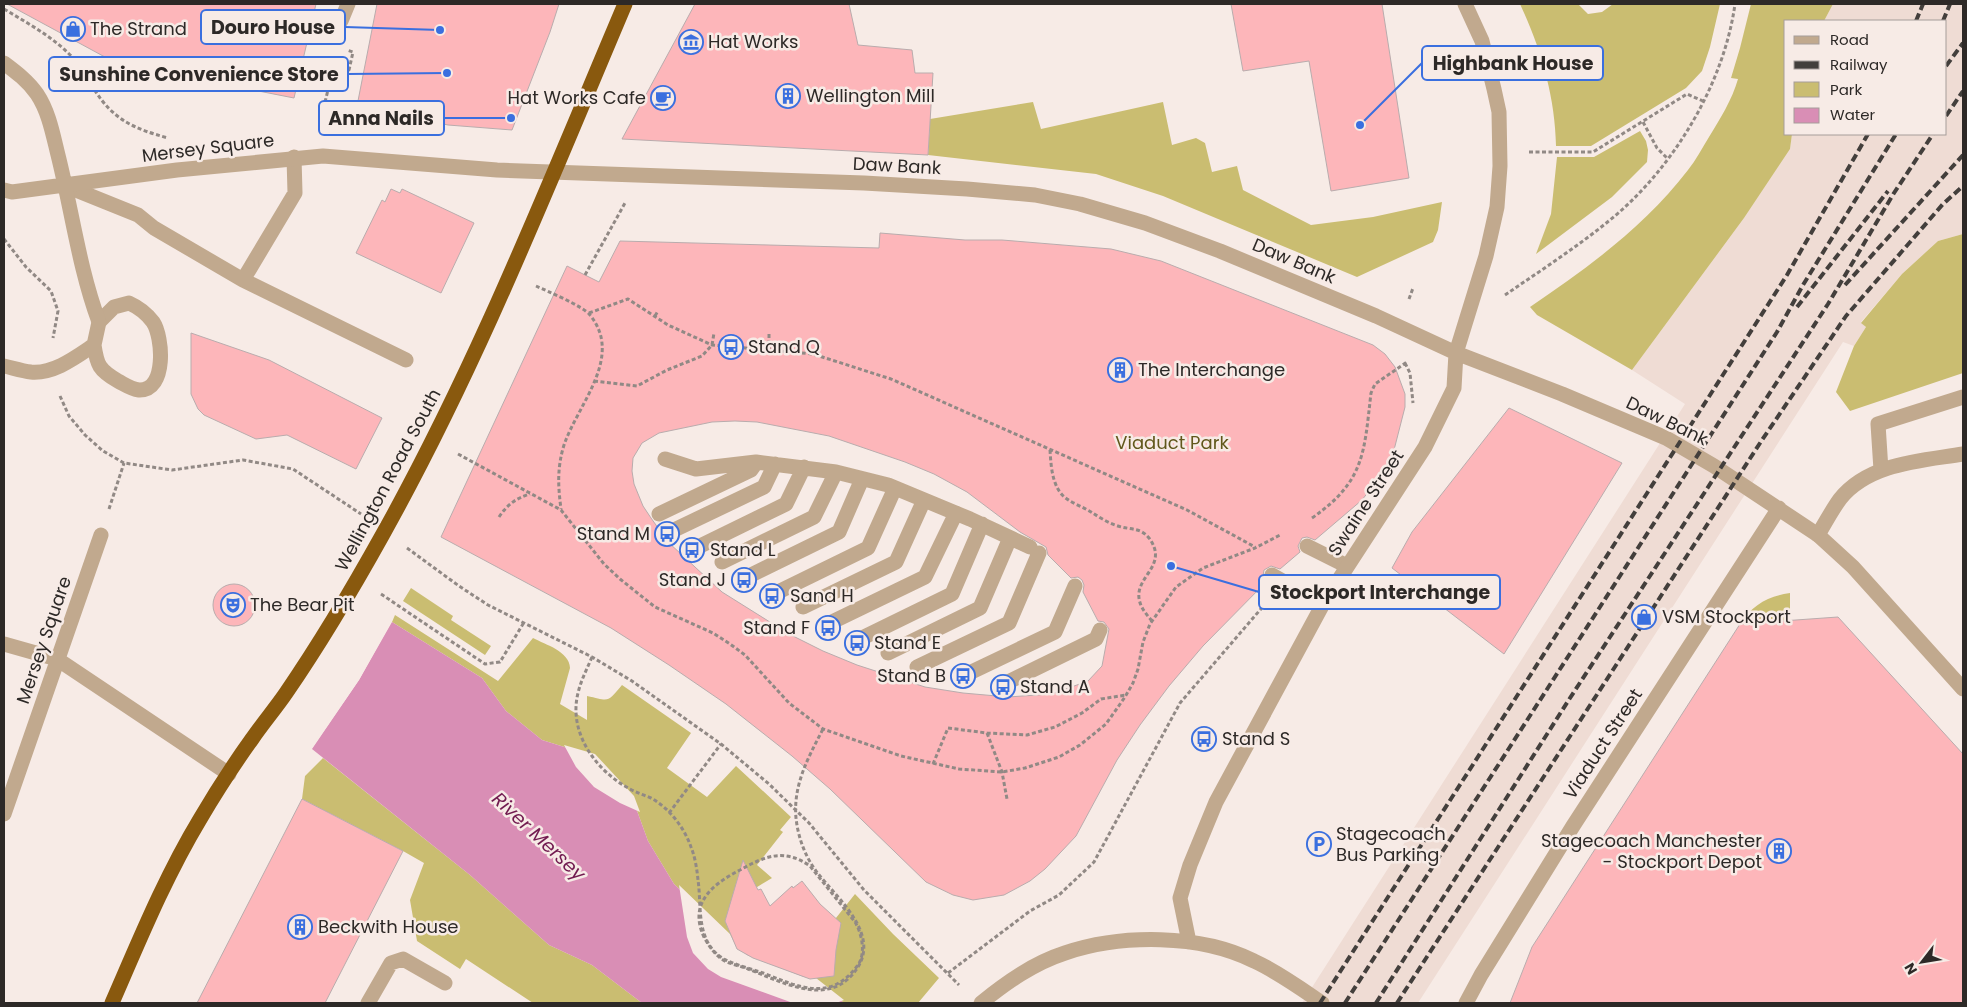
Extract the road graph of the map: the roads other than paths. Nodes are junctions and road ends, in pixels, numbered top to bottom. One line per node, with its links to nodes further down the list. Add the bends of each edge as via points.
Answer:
1 (348, 4): 4 (street)
2 (625, 4): 55 (highway, Wellington Road South, via 540,206 432,442 382,536 320,641)
3 (1465, 4): 13 (street, Swaine Street, via 1482,41 1488,64 1499,112 1500,152 1498,207)
4 (341, 21)
5 (4, 63): 8 (street, via 30,85 47,112)
6 (294, 157): 7 (street, Mersey Square, via 323,156); 8 (street, Mersey Square); 10 (street, via 295,193)
7 (498, 170): 13 (street, Daw Bank, via 864,183 1035,195 1145,223 1220,250 1376,316)
8 (66, 186): 9 (street, Mersey Square, via 12,192); 10 (street, via 138,215 154,228); 11 (street, via 79,254)
9 (4, 190)
10 (243, 280): 14 (street)
11 (99, 322): 12 (street); 12 (street, via 114,307 129,303 152,320 159,338 160,361 154,383 138,390 104,373)
12 (94, 344): 15 (street, via 69,361 46,370 32,372)
13 (1456, 354): 27 (street, Daw Bank, via 1666,438); 38 (street, Swaine Street, via 1454,388 1425,447)
14 (406, 360)
15 (4, 366)
16 (1963, 397): 22 (street, via 1878,424)
17 (1963, 454): 22 (street)
18 (665, 459): 19 (street, via 696,469)
19 (756, 462): 20 (street); 29 (street, via 751,470)
20 (776, 464): 21 (street); 31 (street, via 764,487)
21 (804, 468): 23 (street); 36 (street, via 786,504)
22 (1881, 470): 32 (street, via 1862,480 1841,498)
23 (836, 472): 24 (street); 37 (street, via 814,517)
24 (862, 479): 25 (street); 40 (street, via 839,532)
25 (895, 488): 26 (street); 42 (street, via 868,548)
26 (924, 500): 28 (street); 44 (street, via 896,562)
27 (1778, 508): 32 (street, Daw Bank); 63 (street, Viaduct Street, via 1573,826)
28 (956, 513): 30 (street); 45 (street, via 925,577)
29 (658, 514)
30 (982, 524): 34 (street); 47 (street, via 952,594)
31 (672, 531)
32 (1818, 535): 54 (street, Daw Bank, via 1853,567)
33 (101, 536): 50 (street, Mersey Square)
34 (1010, 538): 49 (street, via 980,608); 51 (street, via 1034,550 1009,623)
35 (1307, 546): 38 (street)
36 (694, 549)
37 (722, 562)
38 (1347, 566): 43 (street, Swaine Street)
39 (1272, 575): 43 (street)
40 (747, 577)
41 (1075, 586): 52 (street, via 1055,632)
42 (776, 593)
43 (1323, 604): 57 (street, Swaine Street, via 1216,802 1190,865 1180,898)
44 (803, 607)
45 (832, 622)
46 (1100, 630): 53 (street, via 1096,639)
47 (860, 638)
48 (4, 644): 50 (street)
49 (888, 653)
50 (57, 659): 55 (street); 56 (street, Mersey Square)
51 (917, 667)
52 (963, 676)
53 (1004, 684)
54 (1963, 689)
55 (229, 774): 59 (highway, Wellington Road South, via 199,820 170,875)
56 (4, 814)
57 (1189, 942): 61 (street, via 1145,940 1065,953 1008,982); 62 (street, via 1222,948 1254,960)
58 (445, 983): 60 (street, via 403,959 390,963)
59 (112, 1003)
60 (368, 1003)
61 (981, 1003)
62 (1322, 1003)
63 (1466, 1003)

